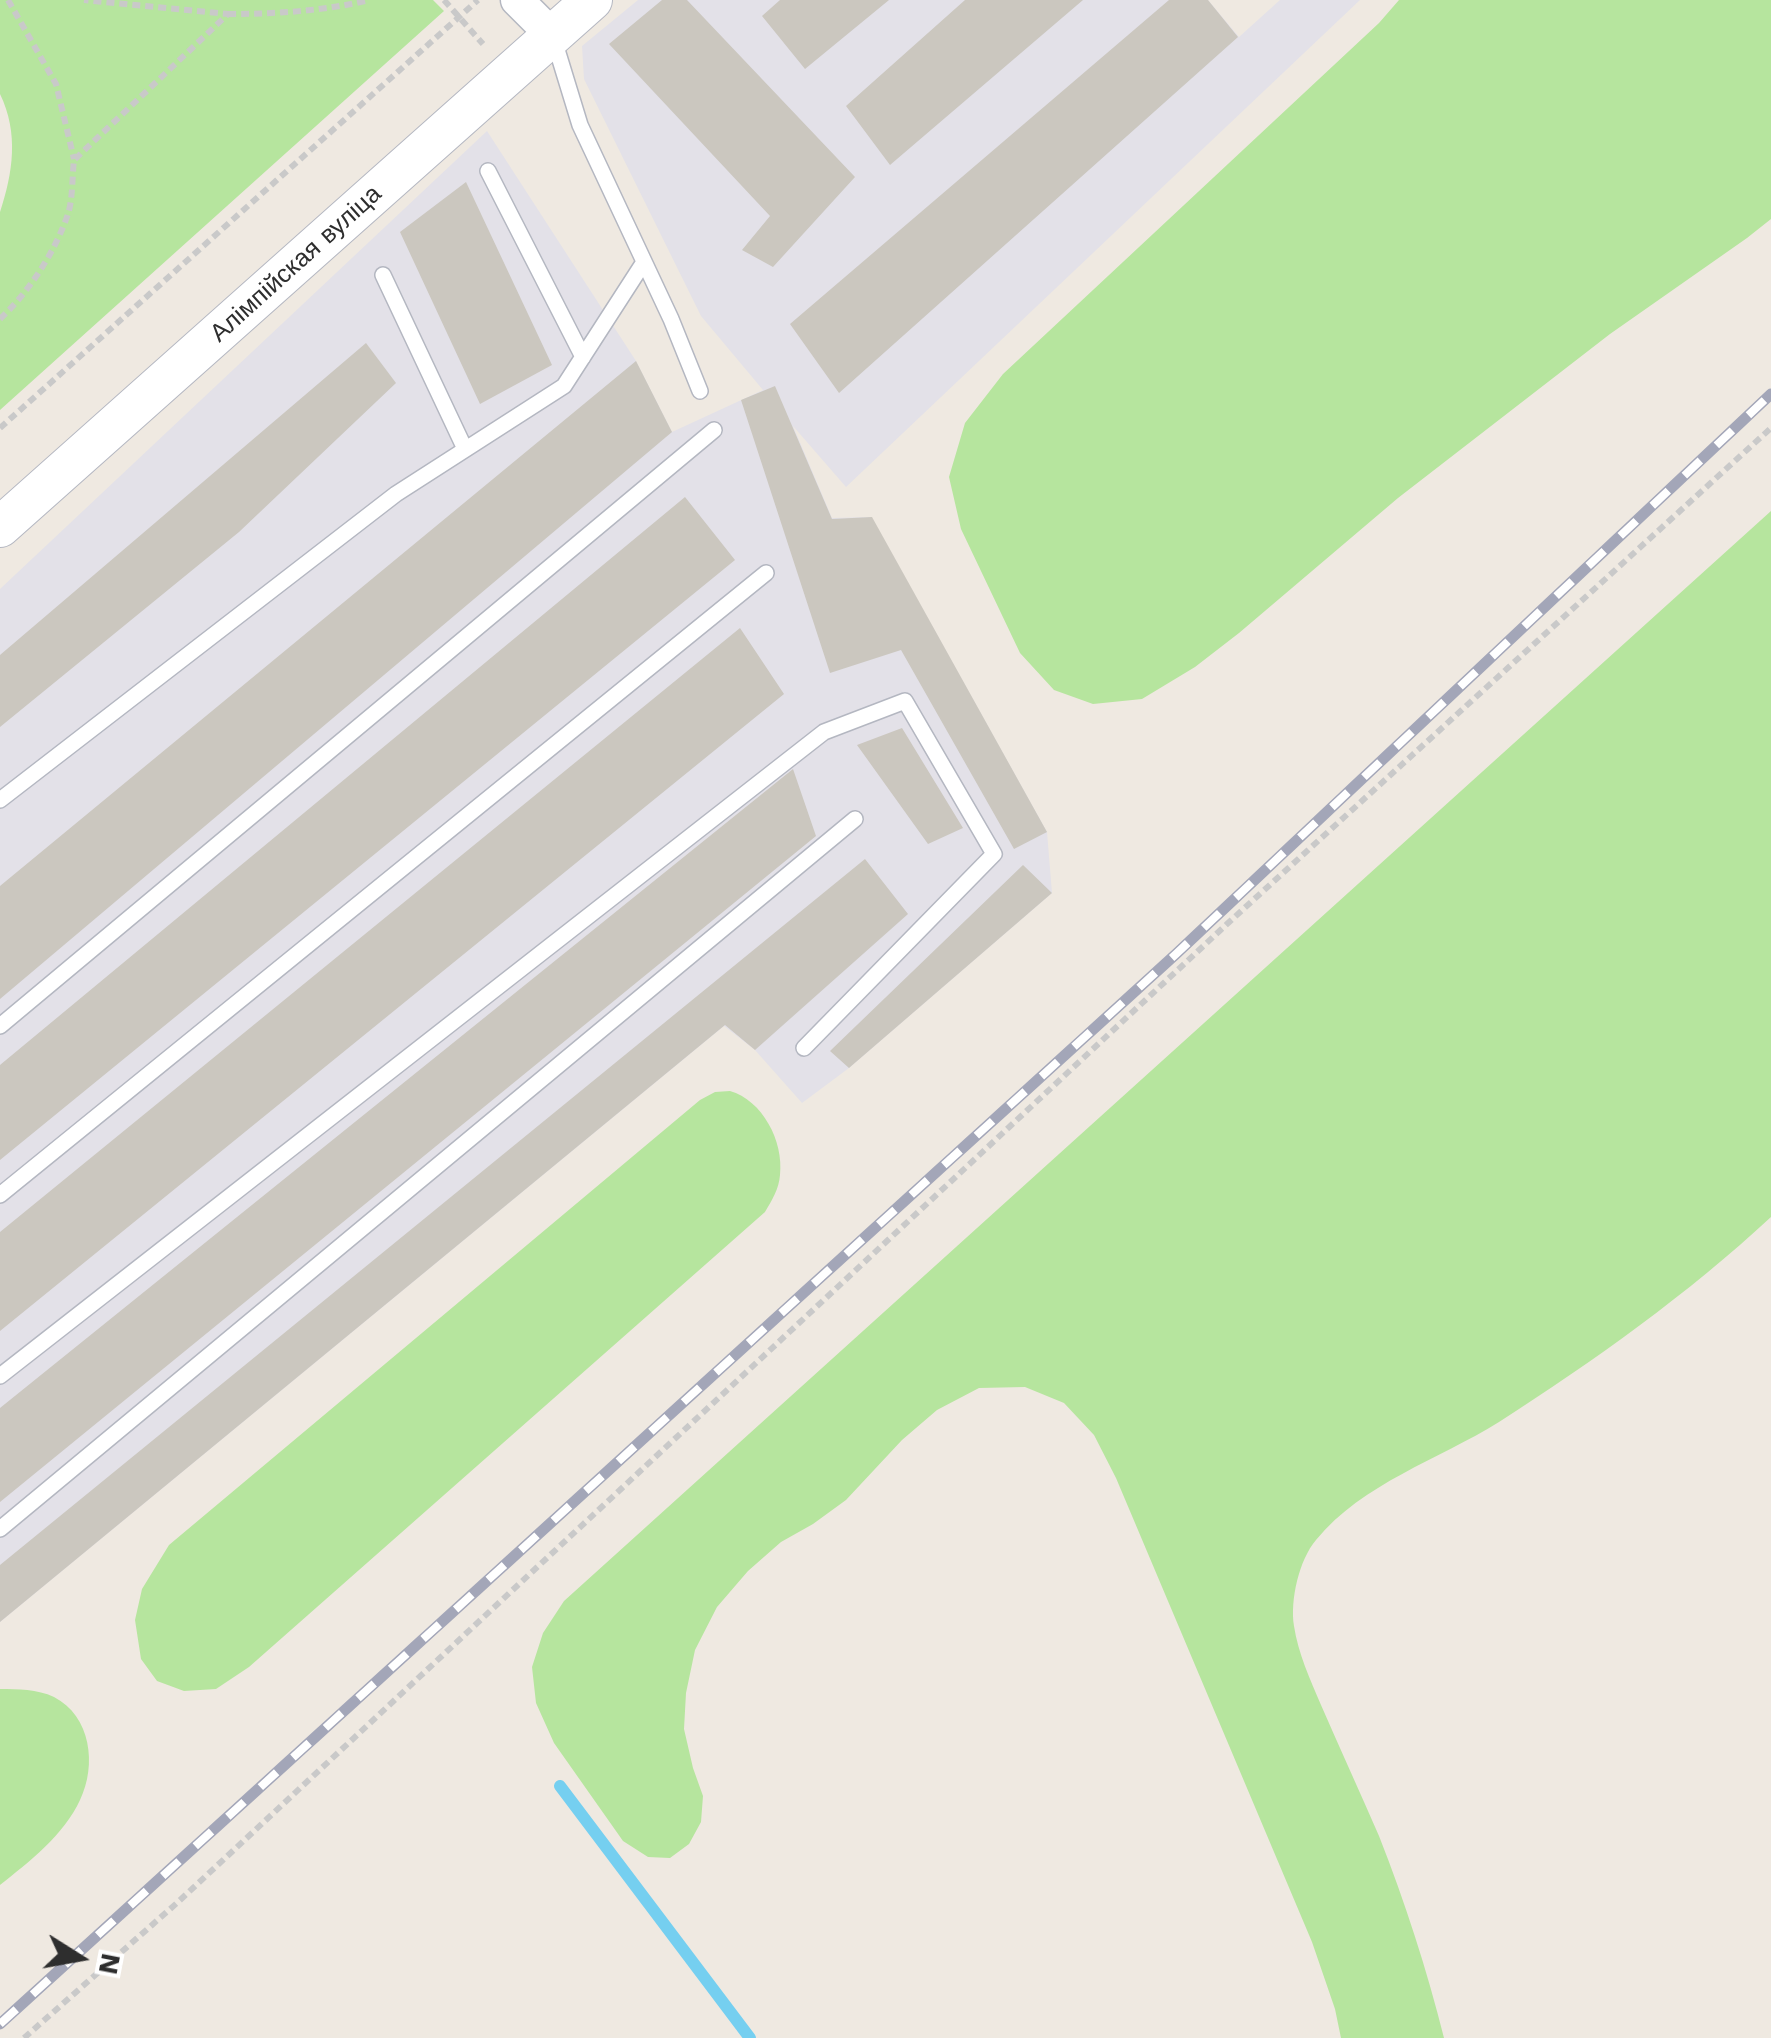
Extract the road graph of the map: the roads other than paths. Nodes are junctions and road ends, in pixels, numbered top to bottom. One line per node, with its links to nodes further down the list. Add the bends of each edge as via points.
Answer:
1 (517, 0): 3 (street)
2 (592, 0): 3 (street, Алімпійская вуліца)
3 (552, 36): 5 (lane, via 580,125); 11 (street, Алімпійская вуліца)
4 (488, 171): 7 (lane)
5 (644, 262): 7 (lane); 8 (lane)
6 (383, 274): 10 (lane)
7 (583, 357): 10 (lane, via 564,386)
8 (700, 391)
9 (714, 430): 15 (lane)
10 (465, 449): 13 (lane, via 396,494)
11 (0, 528)
12 (766, 573): 17 (lane)
13 (0, 800)
14 (855, 819): 19 (lane)
15 (0, 1026)
16 (804, 1048): 18 (lane, via 994,854 905,701 824,732)
17 (0, 1195)
18 (0, 1376)
19 (0, 1529)

